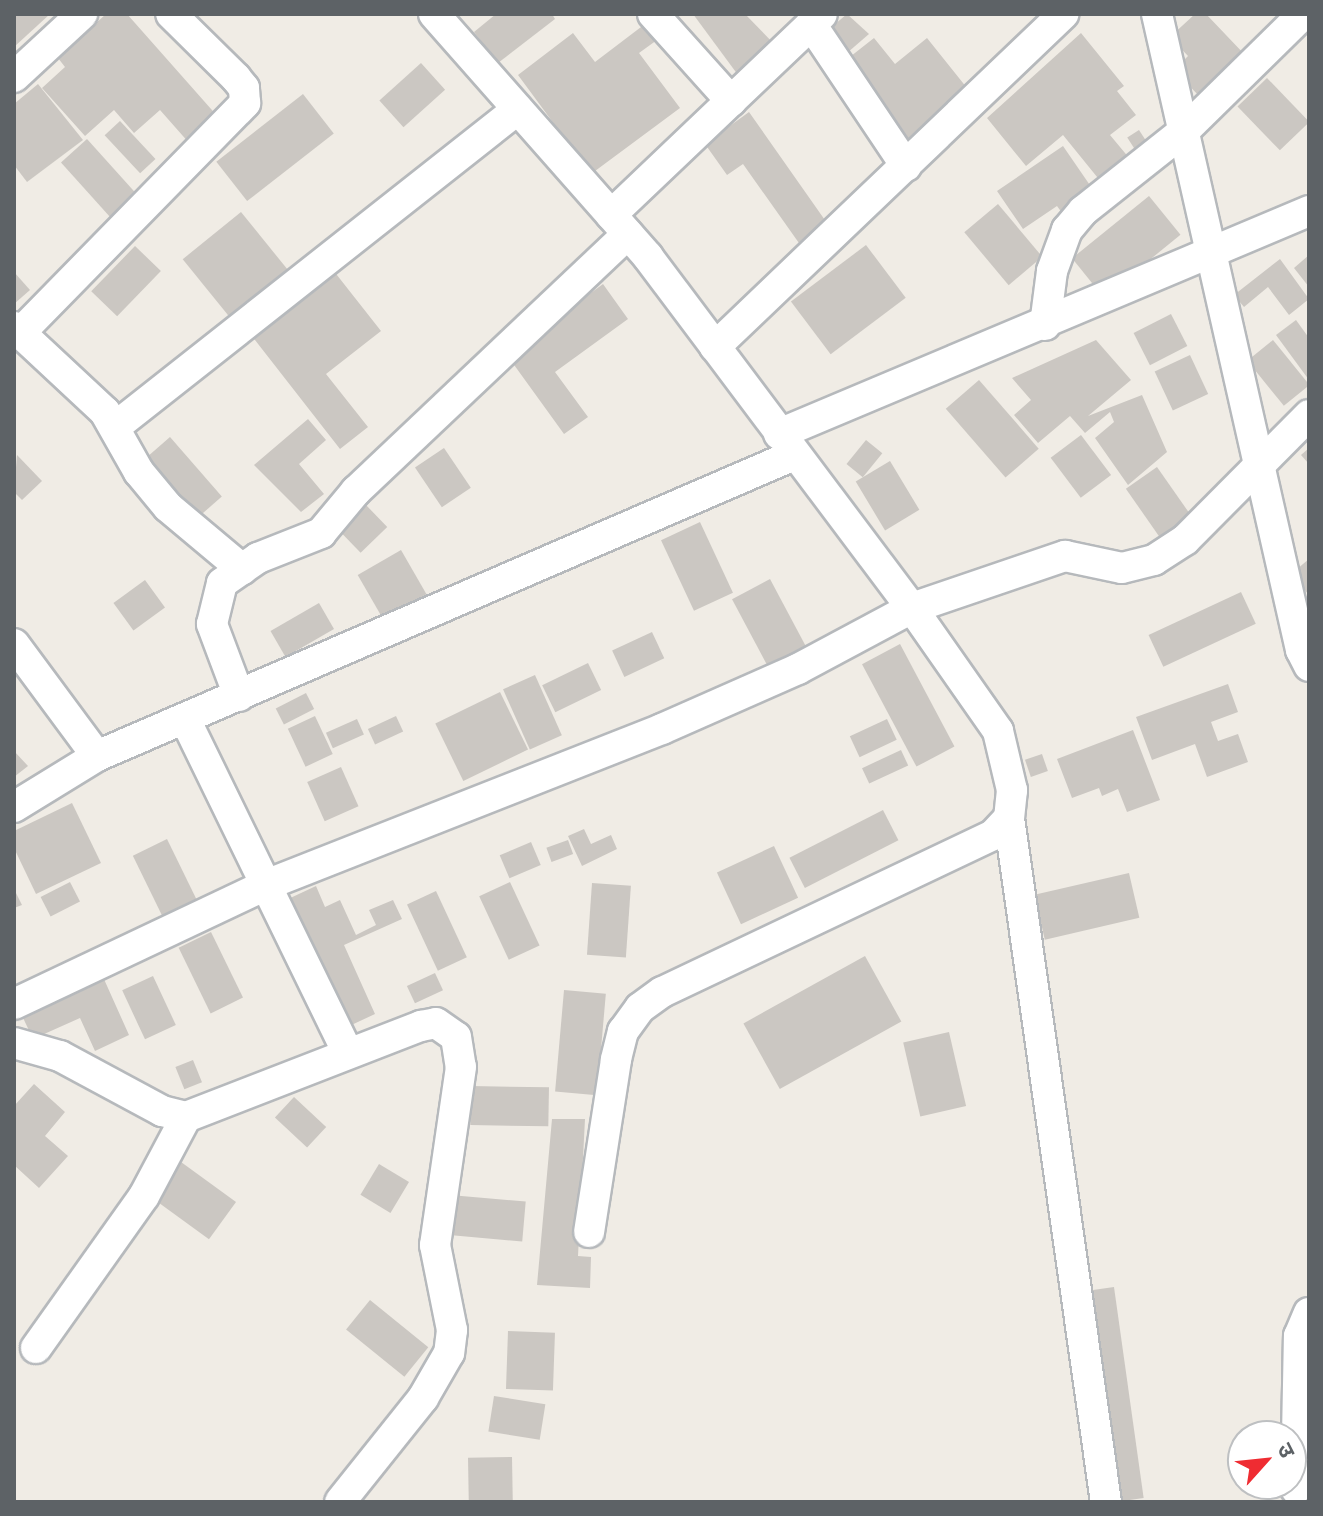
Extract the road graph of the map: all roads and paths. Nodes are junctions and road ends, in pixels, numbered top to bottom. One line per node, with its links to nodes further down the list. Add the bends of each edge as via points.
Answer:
1 (82, 14): 9 (street)
2 (171, 14): 18 (street, via 236,78 244,88 245,103)
3 (434, 14): 11 (street)
4 (653, 14): 10 (street)
5 (1064, 14): 13 (street)
6 (1157, 14): 12 (street)
7 (1303, 14): 12 (street)
8 (816, 19): 10 (street); 13 (street)
9 (14, 77)
10 (731, 101): 15 (street)
11 (518, 109): 15 (street); 21 (street)
12 (1184, 131): 16 (street); 17 (street, via 1083,211 1067,230 1052,271)
13 (906, 166): 19 (street)
14 (1309, 211): 16 (street)
15 (620, 225): 19 (street); 24 (street, via 356,491 321,533)
16 (1212, 255): 17 (street); 23 (street)
17 (1045, 325): 22 (street)
18 (17, 330): 21 (street, via 88,394)
19 (715, 347): 22 (street)
20 (1309, 415): 23 (street)
21 (115, 427): 24 (street, via 152,489)
22 (787, 444): 25 (street); 28 (street)
23 (1260, 467): 25 (street, via 1185,540 1145,564 1122,568 1065,556); 27 (street)
24 (242, 569): 28 (street, via 222,583 212,624)
25 (912, 608): 32 (street, via 998,731 1012,790); 33 (street, via 798,669 662,729)
26 (14, 644): 30 (street)
27 (1309, 666)
28 (239, 696): 29 (street)
29 (185, 719): 30 (street); 33 (street)
30 (97, 756): 31 (street)
31 (14, 807)
32 (1009, 818): 38 (street, via 978,843 662,992 640,1008 623,1031 616,1060); 43 (street)
33 (266, 885): 34 (street); 36 (street)
34 (14, 1004)
35 (14, 1043): 37 (street, via 60,1056 162,1111)
36 (348, 1053): 37 (street); 42 (street, via 436,1023 456,1037 461,1067 436,1218 435,1245 452,1330 449,1353 423,1398)
37 (186, 1117): 40 (street, via 144,1196)
38 (589, 1232)
39 (1309, 1313): 41 (street, via 1299,1336)
40 (36, 1348)
41 (1297, 1420)
42 (340, 1502)
43 (1106, 1502)

